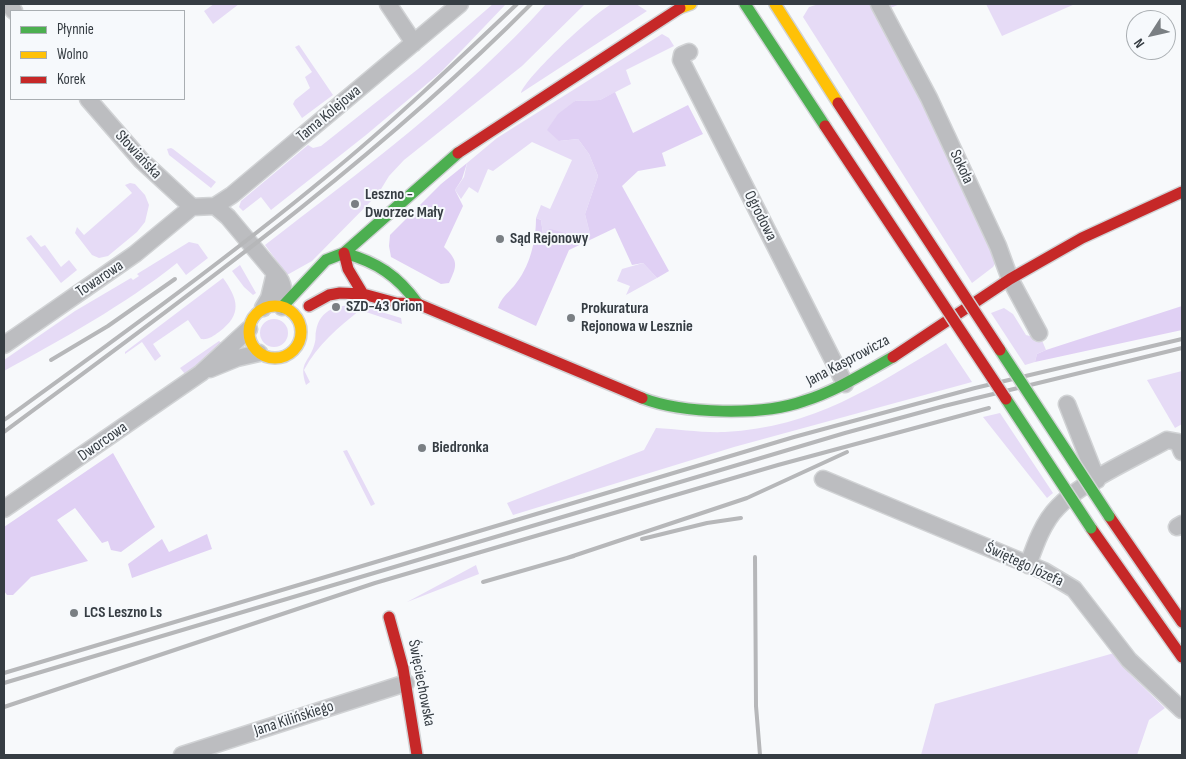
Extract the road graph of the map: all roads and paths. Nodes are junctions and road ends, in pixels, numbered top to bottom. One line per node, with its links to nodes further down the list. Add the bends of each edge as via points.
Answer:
1 (388, 4): 10 (street)
2 (460, 4): 10 (street, Tama Kolejowa)
3 (691, 4): 8 (street)
4 (736, 4): 9 (street)
5 (746, 4): 9 (street)
6 (775, 4): 42 (street, bridge, via 1109,516)
7 (879, 4): 21 (street, Sokoła, via 933,107 998,246)
8 (682, 6): 16 (street, via 453,156)
9 (754, 18): 43 (street, bridge, via 1091,528)
10 (414, 43): 14 (street, Tama Kolejowa, via 239,190)
11 (689, 52): 34 (street, Ogrodowa, via 682,55 681,60)
12 (89, 100): 15 (street, Słowiańska, via 141,160)
13 (1182, 192): 21 (street, Jana Kasprowicza, via 1082,238)
14 (215, 206): 15 (street); 20 (street)
15 (192, 207): 31 (street, Towarowa, via 122,264)
16 (379, 220): 17 (street); 18 (street)
17 (376, 252): 18 (street); 24 (street)
18 (344, 253): 19 (street); 23 (street, via 348,269); 26 (street, via 326,260)
19 (337, 270)
20 (275, 273): 26 (street, via 282,283); 27 (street)
21 (1010, 279): 30 (street, Sokoła); 34 (street, Jana Kasprowicza, via 895,356)
22 (324, 284): 25 (street)
23 (362, 294): 24 (street, Jana Kasprowicza, via 396,303); 25 (street, Jana Kasprowicza, via 329,295)
24 (418, 304): 34 (street, Jana Kasprowicza, via 662,406 754,410 803,402)
25 (309, 306): 28 (street)
26 (282, 307): 27 (street); 28 (street, via 294,314)
27 (263, 308): 29 (street, via 252,319)
28 (300, 327): 32 (street, via 298,344 289,355 273,358)
29 (249, 329): 32 (street, via 253,347); 33 (street, Dworcowa)
30 (1038, 333)
31 (4, 345)
32 (259, 352): 33 (street, Dworcowa)
33 (201, 373): 39 (street, Dworcowa)
34 (845, 384)
35 (1067, 404): 38 (street)
36 (1182, 452): 38 (street, via 1178,442 1168,440)
37 (823, 479): 40 (street, Świętego Józefa)
38 (1097, 480): 40 (street, via 1058,507 1044,526)
39 (4, 509)
40 (1028, 565): 45 (street, Świętego Józefa, via 1074,589 1129,660)
41 (388, 617): 44 (street, Święciechowska)
42 (1182, 622)
43 (1182, 657)
44 (406, 683): 46 (street, Jana Kilińskiego); 47 (street, Święciechowska)
45 (1182, 710)
46 (182, 755)
47 (417, 755)

